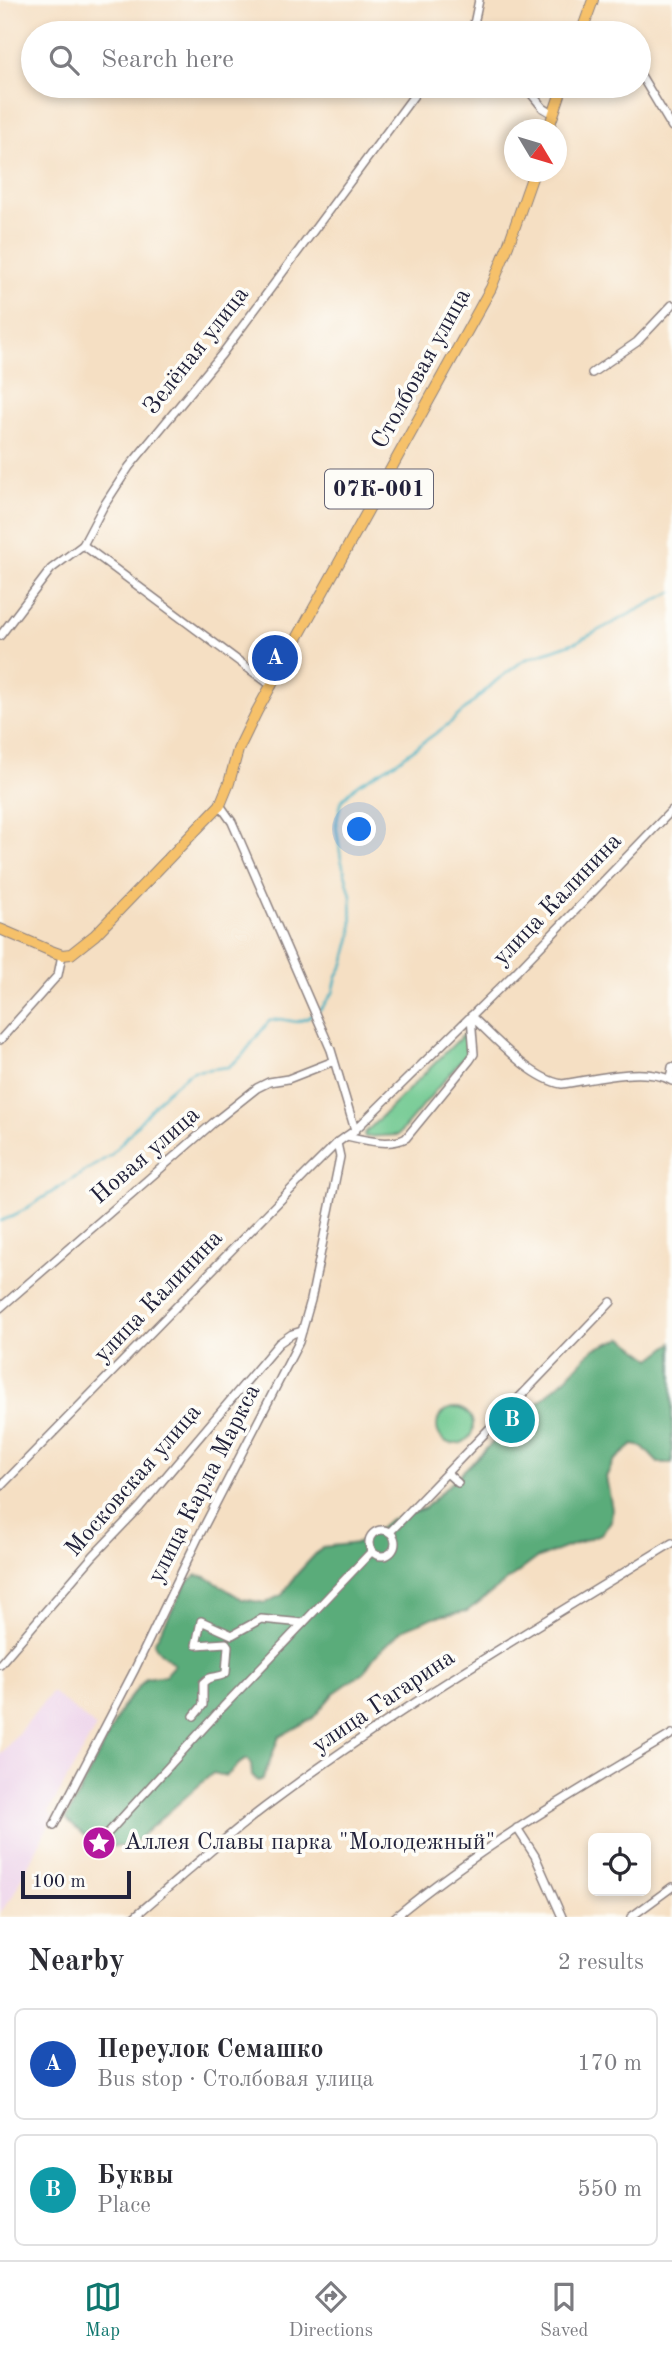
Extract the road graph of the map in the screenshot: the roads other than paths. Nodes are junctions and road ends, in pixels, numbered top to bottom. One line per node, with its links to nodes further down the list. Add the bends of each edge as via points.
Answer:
1 (479, 0): 3 (street)
2 (593, 0): 4 (main road)
3 (475, 21)
4 (586, 21)
5 (651, 92): 11 (street)
6 (412, 98): 15 (street, Зелёная улица, via 222,354 129,467)
7 (534, 98): 9 (street)
8 (559, 98): 9 (main road)
9 (553, 114): 10 (main road)
10 (551, 119)
11 (672, 127)
12 (530, 182): 17 (main road, Столбовая улица / 07К-001, via 491,288)
13 (672, 305): 14 (street, via 637,342)
14 (592, 373)
15 (83, 545): 16 (street, Зелёная улица, via 51,569); 17 (street)
16 (0, 636)
17 (272, 686): 18 (main road, Столбовая улица / 07К-001, via 238,750)
18 (219, 805): 21 (main road, 07К-001, via 95,935 71,954); 24 (street, via 232,822)
19 (672, 810): 22 (street, улица Калинина)
20 (0, 929): 21 (main road)
21 (62, 955): 23 (street, via 58,975)
22 (471, 1016): 26 (street, via 549,1082 644,1073); 27 (street, улица Калинина); 28 (street, via 474,1054 406,1138 398,1142)
23 (0, 1040)
24 (334, 1061): 27 (street); 31 (street, Новая улица, via 257,1088)
25 (672, 1067): 26 (street)
26 (671, 1080)
27 (355, 1130): 28 (street, улица Калинина)
28 (347, 1136): 29 (street, улица Калинина)
29 (337, 1143): 32 (street, улица Карла Маркса, via 340,1157); 35 (street, улица Калинина)
30 (611, 1302): 33 (street, via 516,1395)
31 (0, 1308)
32 (302, 1331): 40 (street, Московская улица, via 279,1342); 43 (street, улица Карла Маркса)
33 (447, 1473): 34 (street); 36 (street)
34 (458, 1483)
35 (0, 1488)
36 (390, 1532): 38 (street, via 373,1533 369,1541); 38 (street, via 394,1550 383,1556)
37 (672, 1544): 47 (street, улица Гагарина, via 355,1743 263,1808)
38 (372, 1551): 39 (street)
39 (303, 1623): 41 (street, via 261,1619 232,1635 201,1621 196,1644 226,1643 228,1663 226,1673 203,1683 203,1705); 45 (street)
40 (0, 1664)
41 (194, 1716)
42 (672, 1734): 44 (street)
43 (54, 1825)
44 (517, 1828): 48 (street); 49 (street)
45 (97, 1845)
46 (672, 1886): 50 (street)
47 (134, 1917)
48 (395, 1917)
49 (562, 1917)
50 (631, 1917)

